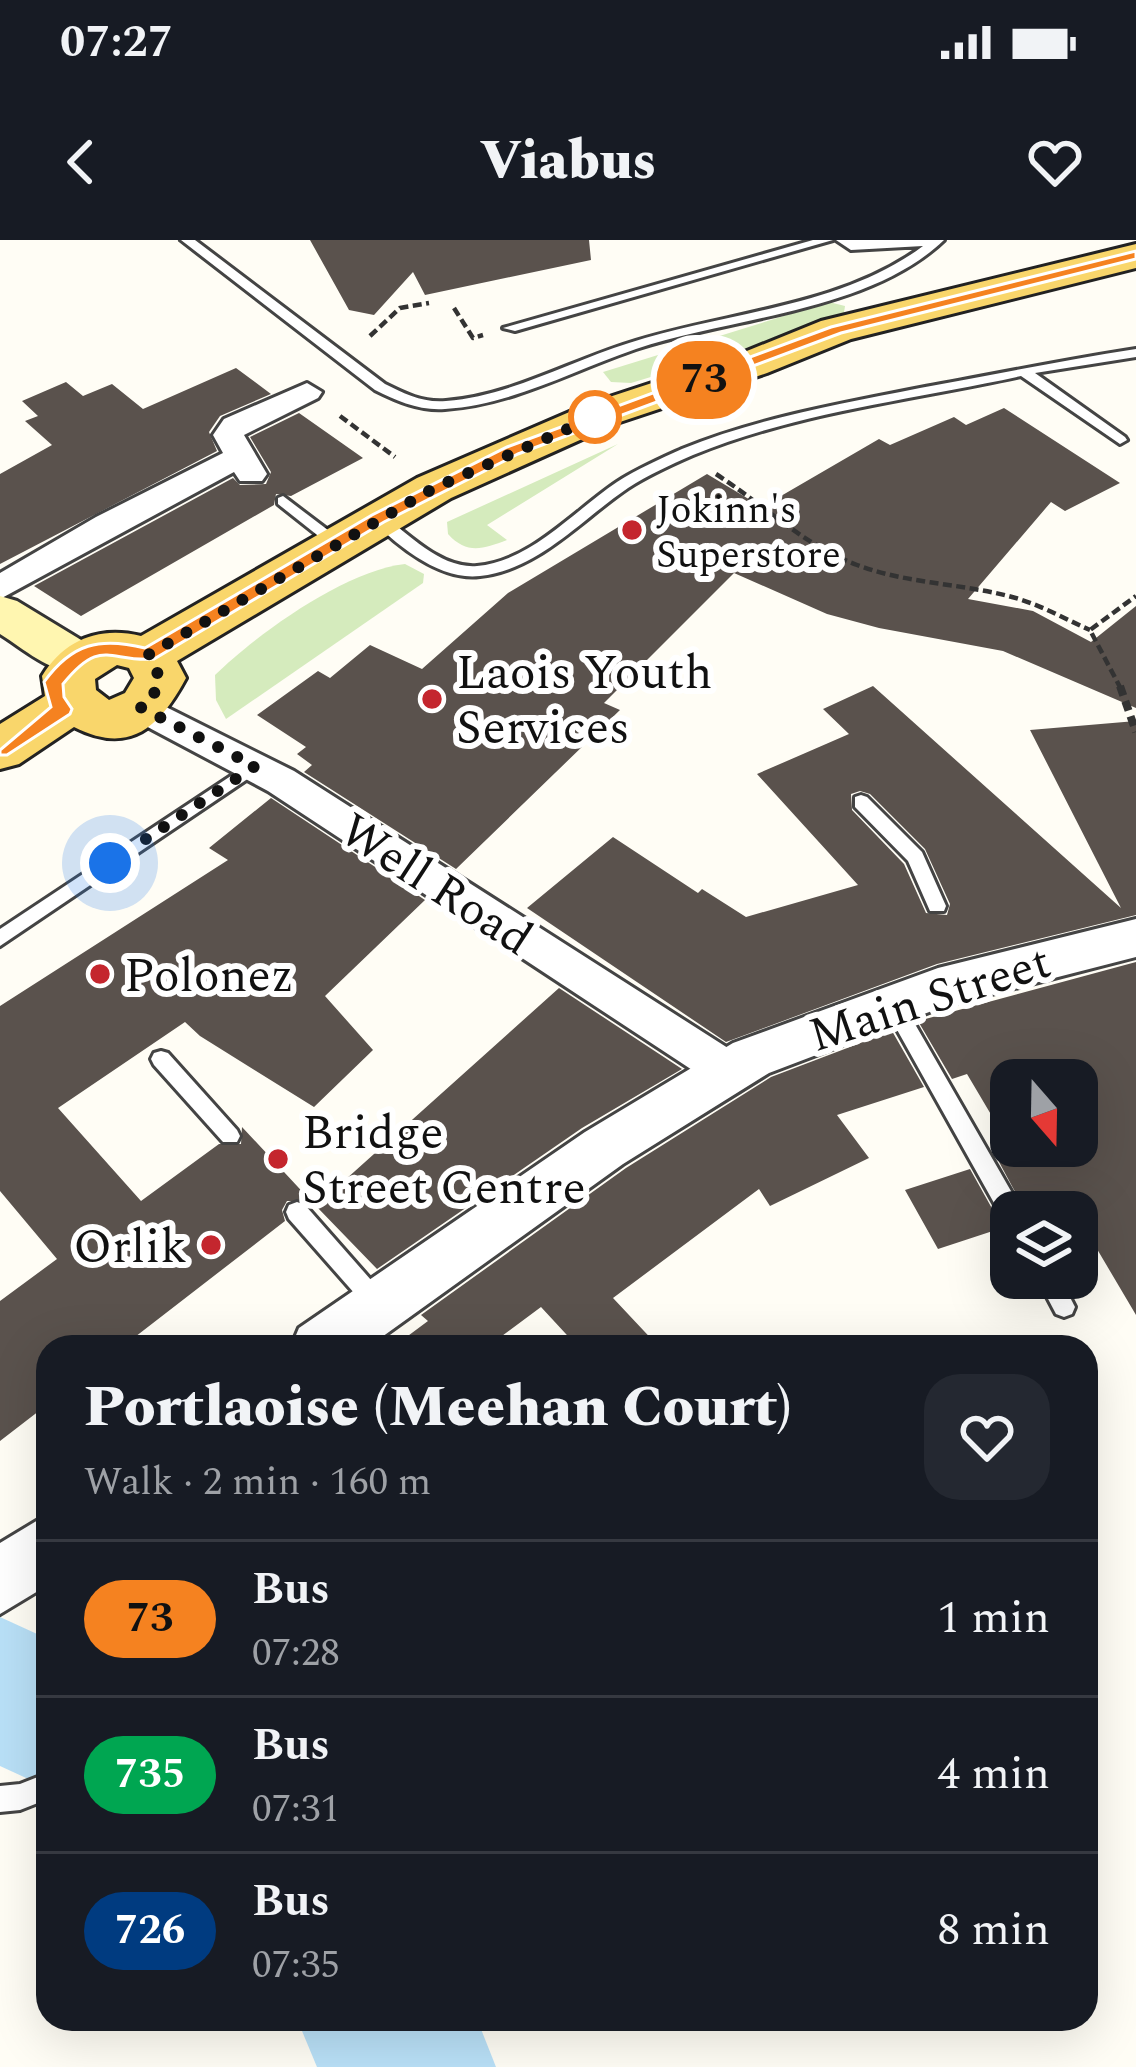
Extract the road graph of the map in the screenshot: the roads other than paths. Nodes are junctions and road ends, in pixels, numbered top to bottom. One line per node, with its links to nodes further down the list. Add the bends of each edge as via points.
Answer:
1 (187, 240): 4 (lane, via 380,386 427,405 485,398 702,325 838,290 903,268)
2 (827, 240): 7 (lane)
3 (842, 240): 4 (lane)
4 (938, 241)
5 (1136, 256): 9 (main road, via 856,324)
6 (1136, 292): 9 (main road)
7 (510, 328)
8 (1136, 353): 10 (lane)
9 (752, 364): 14 (main road, via 604,413)
10 (1023, 371): 12 (lane); 14 (lane, via 830,408 738,436 644,472 521,555 482,572 449,568)
11 (307, 392): 16 (street, via 235,426 228,435 247,466 108,524)
12 (1120, 440)
13 (283, 501): 15 (lane)
14 (378, 518): 15 (main road)
15 (336, 543): 18 (main road)
16 (0, 589)
17 (0, 612): 19 (main road)
18 (148, 655): 19 (main road, via 113,646); 20 (main road, via 160,678)
19 (69, 683): 20 (main road, via 83,718); 21 (main road)
20 (140, 707): 22 (street, Well Road)
21 (0, 750)
22 (268, 774): 26 (lane); 29 (street, Well Road)
23 (861, 802): 24 (lane, via 916,857)
24 (937, 906)
25 (1136, 938): 27 (street, Main Street, via 974,964)
26 (0, 939)
27 (892, 1004): 29 (street, Main Street); 31 (lane)
28 (161, 1059): 30 (lane)
29 (728, 1070): 34 (street, Main Street)
30 (230, 1136)
31 (999, 1191)
32 (298, 1212): 34 (lane)
33 (1060, 1299): 35 (lane)
34 (378, 1304): 36 (street, Main Street)
35 (1064, 1306)
36 (336, 1335)
37 (36, 1555): 38 (street)
38 (0, 1582)

